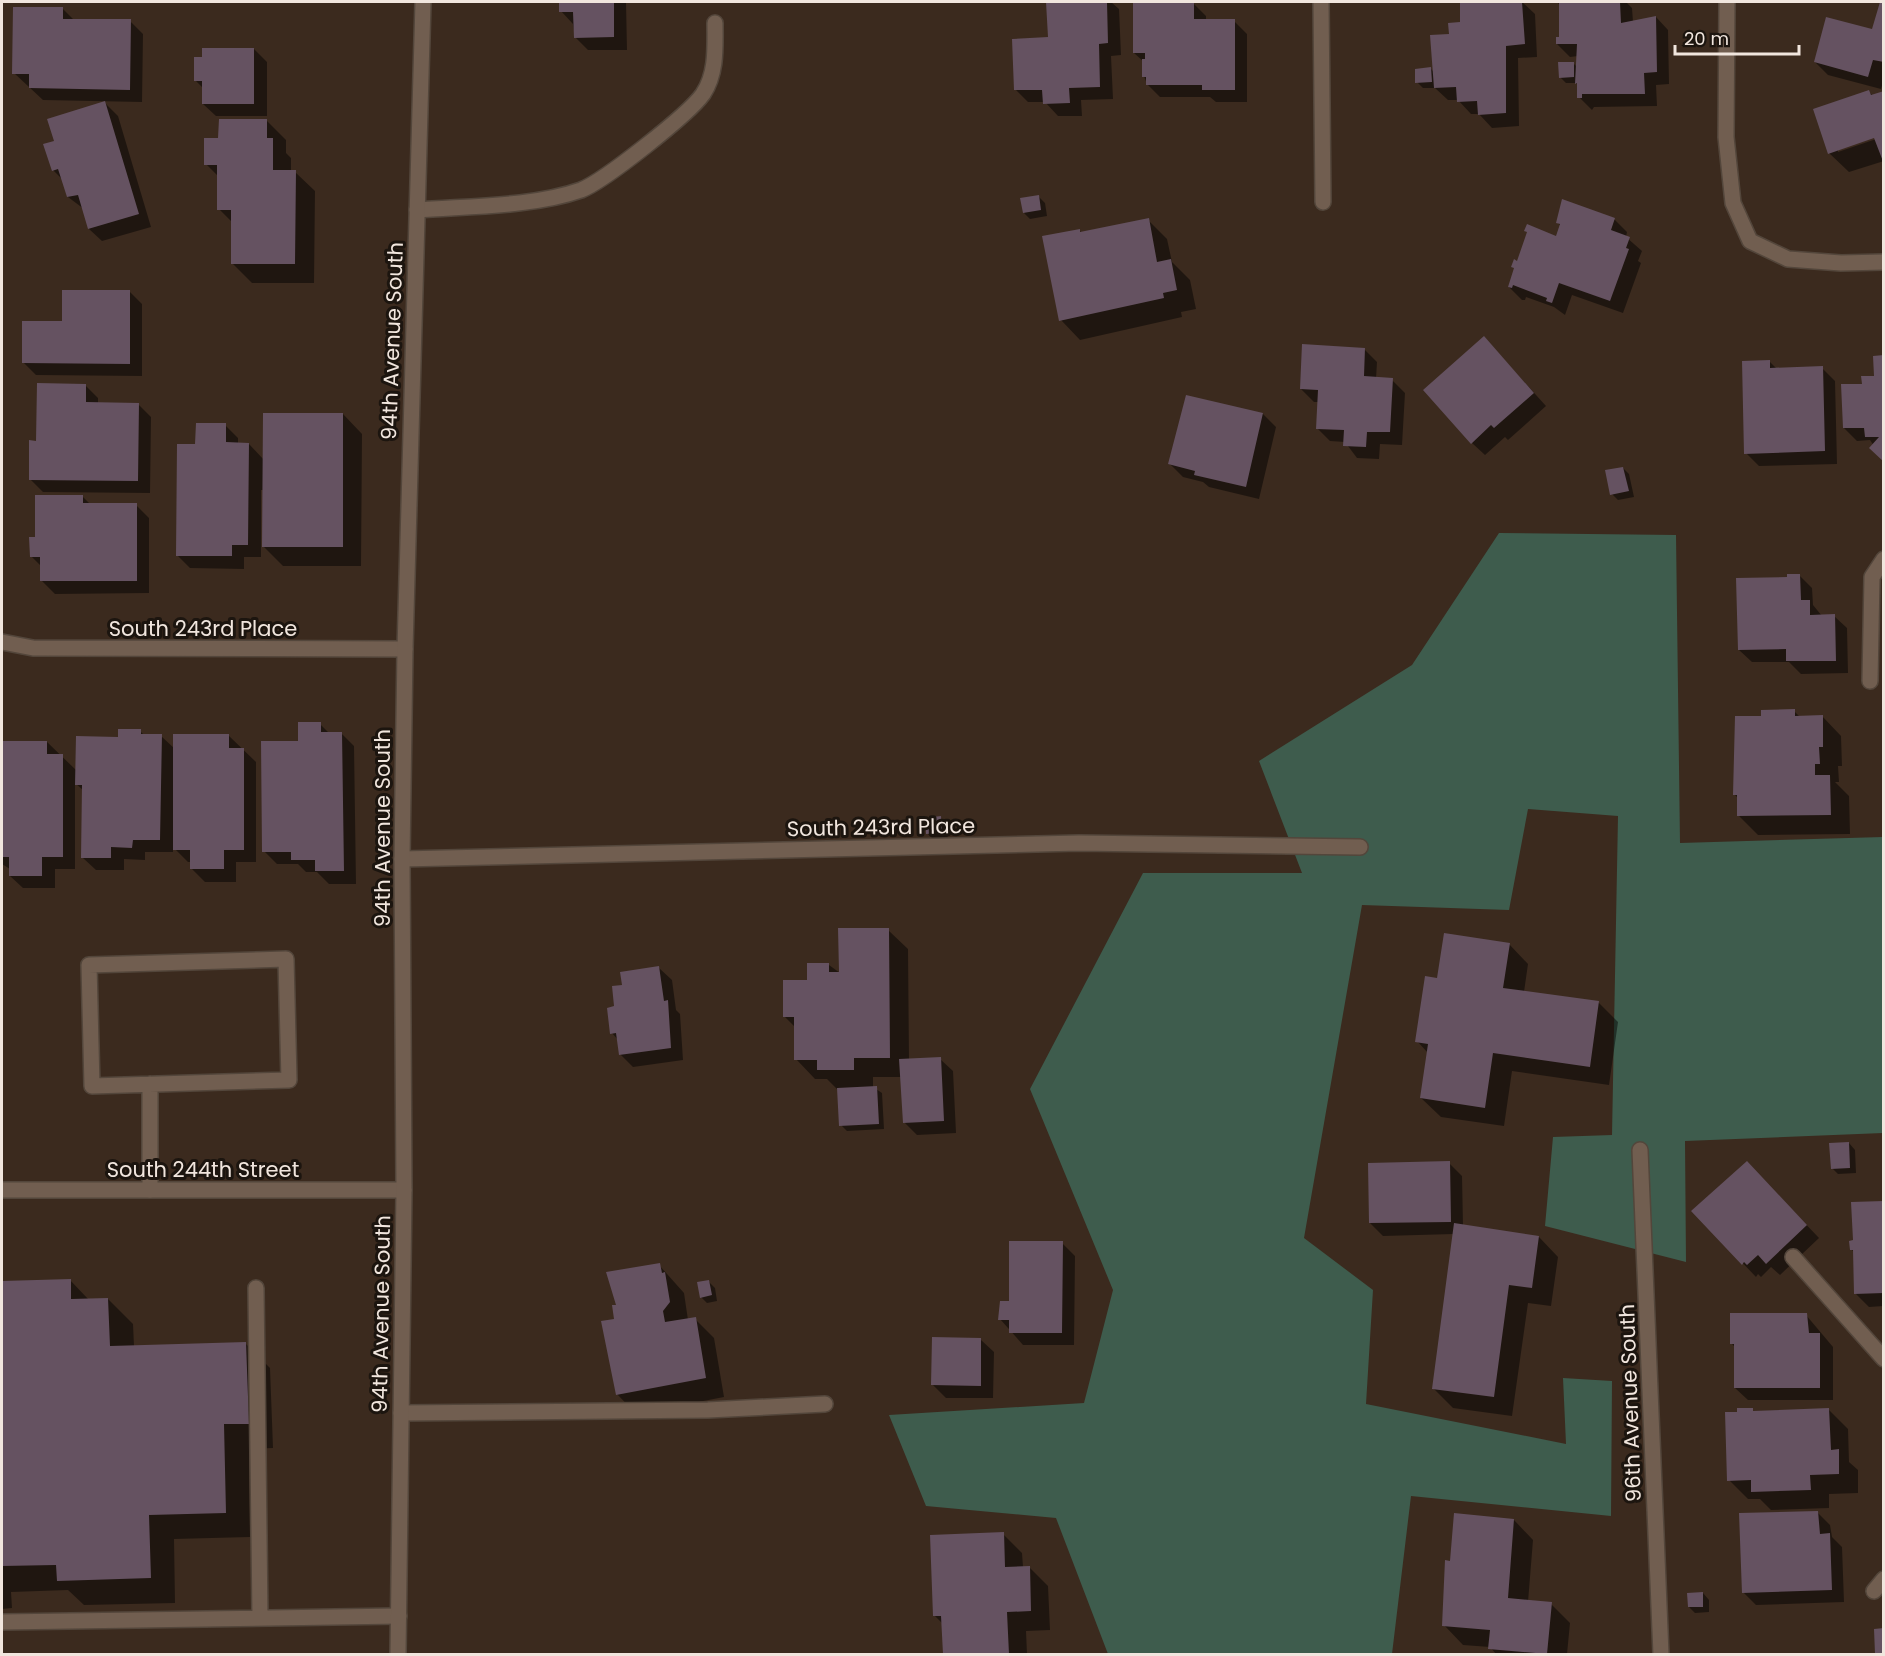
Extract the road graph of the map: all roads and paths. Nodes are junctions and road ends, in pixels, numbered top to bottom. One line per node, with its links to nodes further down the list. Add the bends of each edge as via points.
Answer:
1 (423, 2): 6 (street, 94th Avenue South)
2 (1321, 2): 5 (street)
3 (1727, 2): 7 (street, via 1726,137 1732,203 1750,241 1788,259)
4 (714, 23): 6 (street, via 716,58 703,94 646,147 582,190 517,203)
5 (1323, 201)
6 (417, 210): 10 (street, 94th Avenue South)
7 (1884, 262)
8 (1884, 559): 11 (street, via 1872,577)
9 (2, 642): 10 (street, South 243rd Place, via 33,648)
10 (405, 650): 13 (street, 94th Avenue South)
11 (1870, 681)
12 (1360, 847): 13 (street, South 243rd Place, via 1079,843)
13 (402, 859): 18 (street, 94th Avenue South)
14 (150, 1084): 14 (street, via 92,1086 88,965 286,959 289,1080); 17 (street)
15 (1640, 1150): 28 (street, 96th Avenue South)
16 (2, 1190): 17 (street, South 244th Street)
17 (150, 1190): 18 (street, South 244th Street)
18 (404, 1190): 23 (street, 94th Avenue South)
19 (1793, 1257): 21 (street)
20 (256, 1288): 25 (street)
21 (1884, 1359)
22 (825, 1404): 23 (street, via 708,1410)
23 (401, 1413): 24 (street, 94th Avenue South)
24 (399, 1616): 25 (street); 27 (street, 94th Avenue South)
25 (260, 1618): 26 (street)
26 (2, 1622)
27 (398, 1654)
28 (1661, 1654)

